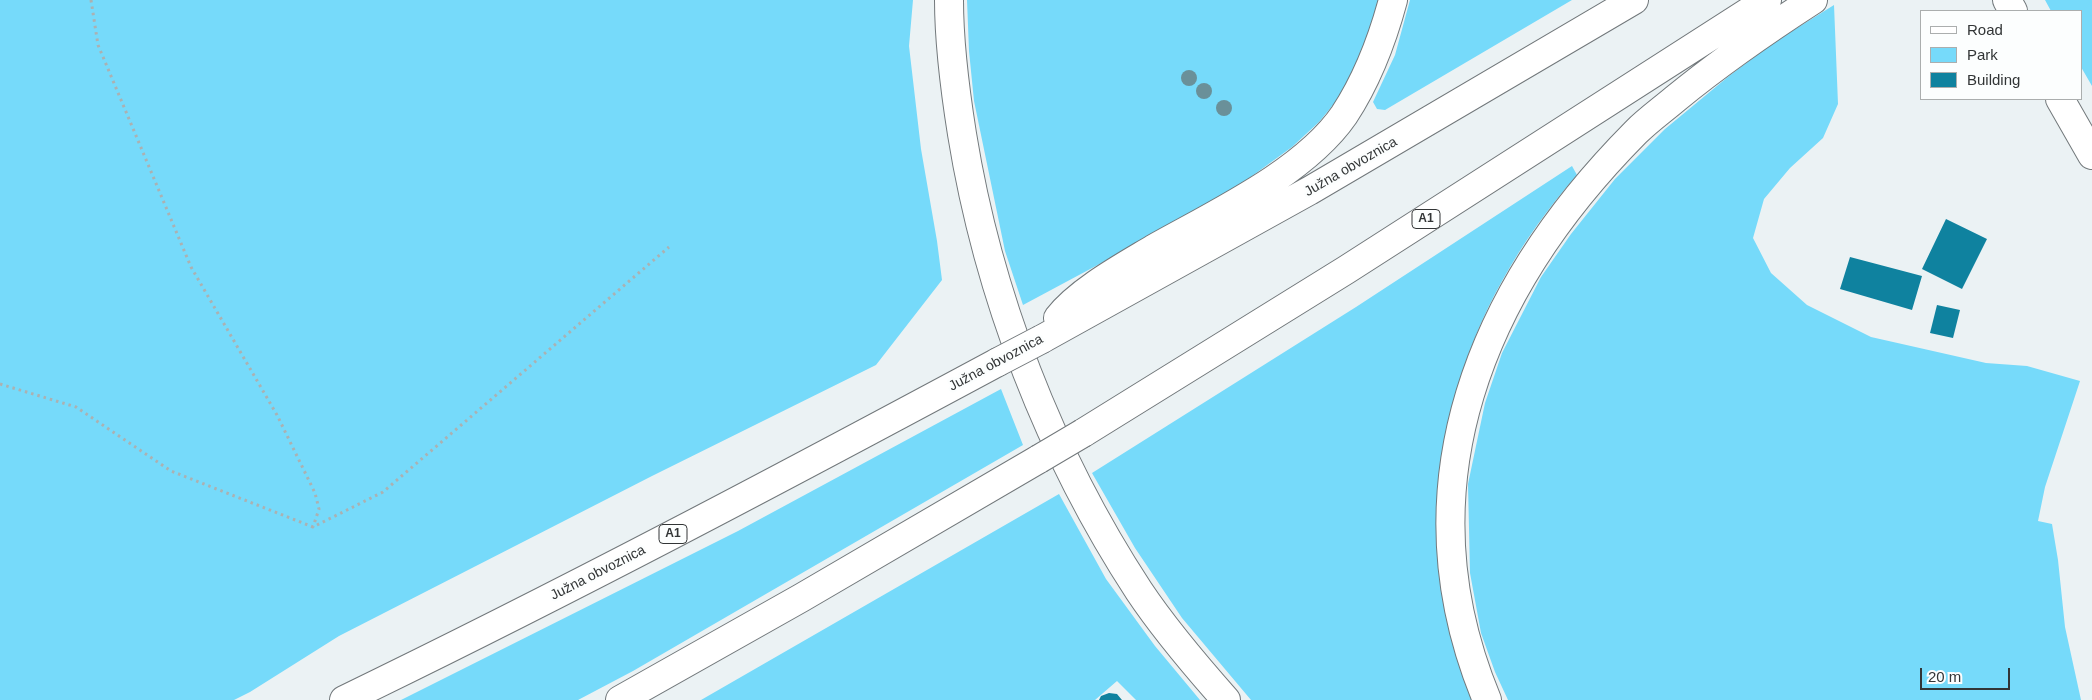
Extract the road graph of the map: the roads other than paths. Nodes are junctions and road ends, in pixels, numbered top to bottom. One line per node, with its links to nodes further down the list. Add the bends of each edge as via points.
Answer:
1 (949, 0): 11 (main road, via 954,87 979,226 1003,309 1029,376 1047,421 1103,532 1172,637)
2 (1392, 0): 8 (main road, via 1386,26 1364,82 1343,116 1322,141 1268,184 1117,270 1062,313)
3 (1634, 0): 8 (main road, Južna obvoznica / A1, via 1309,191)
4 (1767, 0): 10 (main road, A1, bridge, via 1346,270 1083,433)
5 (1813, 0): 12 (main road, via 1709,71 1637,131 1536,253 1488,340 1464,414 1455,458 1450,532 1466,643)
6 (2061, 100): 7 (main road)
7 (2092, 155)
8 (1042, 339): 9 (main road, Južna obvoznica / A1, bridge, via 598,573)
9 (344, 700)
10 (620, 700)
11 (1226, 700)
12 (1487, 700)

